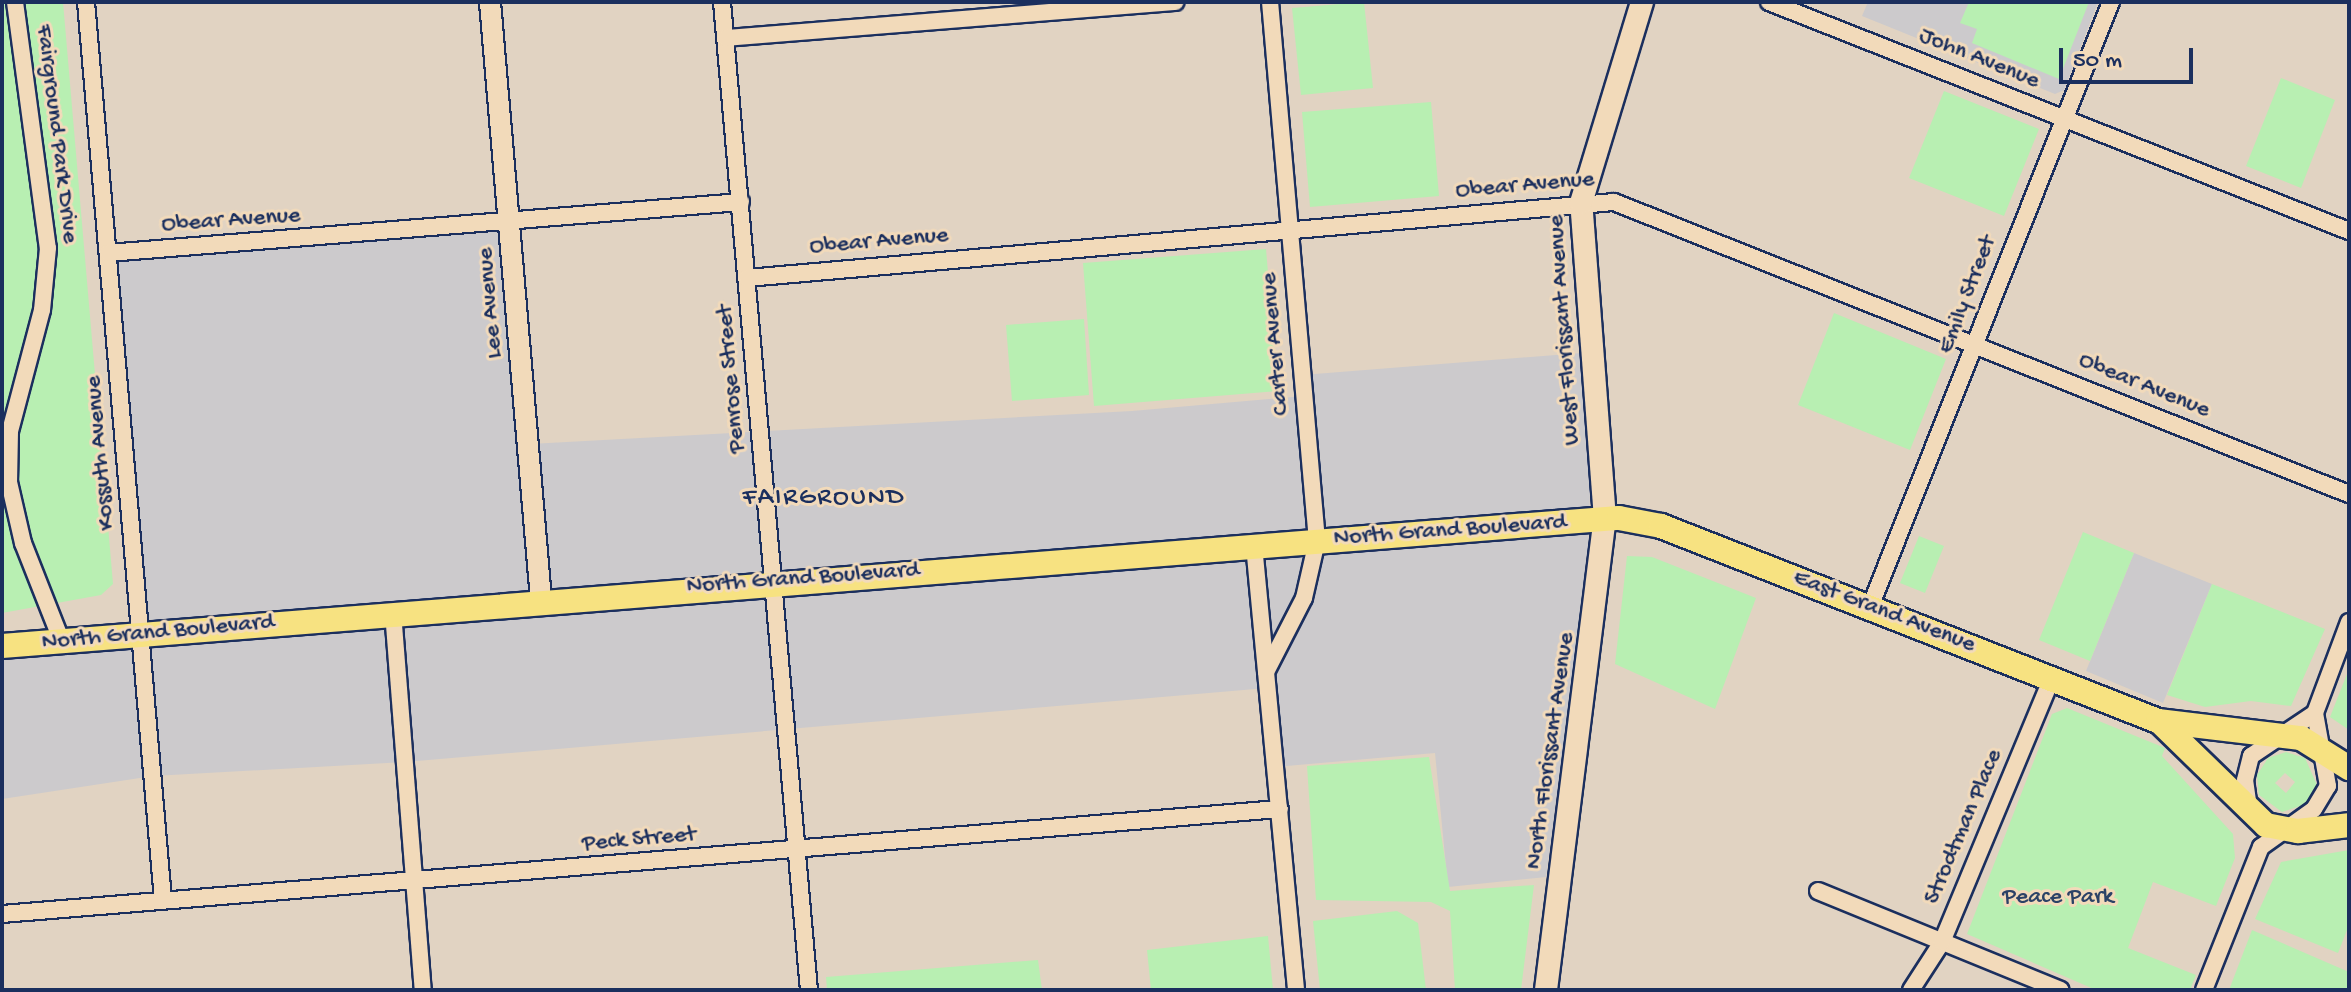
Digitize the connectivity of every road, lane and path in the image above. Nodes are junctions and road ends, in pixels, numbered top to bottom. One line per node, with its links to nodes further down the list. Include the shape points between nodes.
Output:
1 (15, 2): 30 (street, Fairground Park Drive, via 48,248 42,310 10,431 9,482 23,543)
2 (86, 2): 17 (street, Kossuth Avenue)
3 (490, 2): 14 (street, Lee Avenue)
4 (722, 2): 10 (street, Penrose Street)
5 (1176, 2): 10 (street)
6 (1270, 2): 15 (street, Carter Avenue)
7 (1642, 2): 13 (main road, West Florissant Avenue)
8 (1769, 2): 11 (street, John Avenue)
9 (2111, 2): 11 (street, Emily Street)
10 (726, 38): 12 (street, Penrose Street)
11 (2063, 118): 16 (street, John Avenue); 19 (street, Emily Street)
12 (741, 202): 14 (street, Obear Avenue); 18 (street, Penrose Street)
13 (1581, 203): 15 (street, Obear Avenue); 19 (street, Obear Avenue, via 1614,202); 21 (main road, West Florissant Avenue)
14 (511, 223): 17 (street, Obear Avenue); 25 (street, Lee Avenue)
15 (1290, 230): 18 (street, Obear Avenue); 22 (street, Carter Avenue)
16 (2349, 231)
17 (108, 253): 29 (street, Kossuth Avenue)
18 (747, 278): 24 (street, Penrose Street)
19 (1975, 344): 20 (street, Obear Avenue); 26 (street, Emily Street)
20 (2349, 494)
21 (1605, 519): 22 (main road, North Grand Boulevard); 26 (main road, East Grand Avenue, via 1661,526); 53 (main road, North Florissant Avenue)
22 (1317, 541): 23 (main road, North Grand Boulevard); 32 (street, Carter Avenue, via 1308,589)
23 (1254, 545): 24 (main road, North Grand Boulevard); 32 (street)
24 (775, 581): 25 (main road, North Grand Boulevard); 44 (street, Penrose Street)
25 (541, 599): 27 (main road, North Grand Boulevard)
26 (1870, 607): 33 (main road, East Grand Avenue)
27 (393, 612): 29 (main road, North Grand Boulevard); 45 (street)
28 (2349, 622): 34 (street)
29 (141, 634): 30 (main road, North Grand Boulevard); 47 (street, Kossuth Avenue)
30 (62, 642): 31 (main road, North Grand Boulevard)
31 (2, 646)
32 (1266, 672): 39 (street)
33 (2052, 678): 35 (main road, East Grand Avenue); 49 (street, Strodtman Place)
34 (2315, 713): 36 (street); 37 (street)
35 (2158, 721): 36 (main road, East Grand Avenue); 40 (main road, East Grand Avenue, via 2186,741)
36 (2287, 735): 37 (main road, East Grand Avenue); 40 (street, via 2251,756 2245,780)
37 (2322, 747): 38 (main road, East Grand Avenue); 42 (street, via 2329,773 2323,797)
38 (2349, 768)
39 (1280, 809): 44 (street, Peck Street); 52 (street)
40 (2252, 816): 42 (main road, East Grand Avenue); 43 (street)
41 (2349, 825): 42 (main road, East Grand Avenue)
42 (2283, 830): 43 (street)
43 (2261, 847): 56 (street)
44 (798, 850): 45 (street, Peck Street); 51 (street, Penrose Street)
45 (414, 883): 47 (street, Peck Street); 50 (street)
46 (1818, 891): 49 (street)
47 (163, 900): 48 (street, Peck Street)
48 (2, 914)
49 (1942, 942): 54 (street, Strodtman Place); 55 (street)
50 (423, 990)
51 (809, 990)
52 (1296, 990)
53 (1546, 990)
54 (1911, 990)
55 (2061, 990)
56 (2204, 990)

